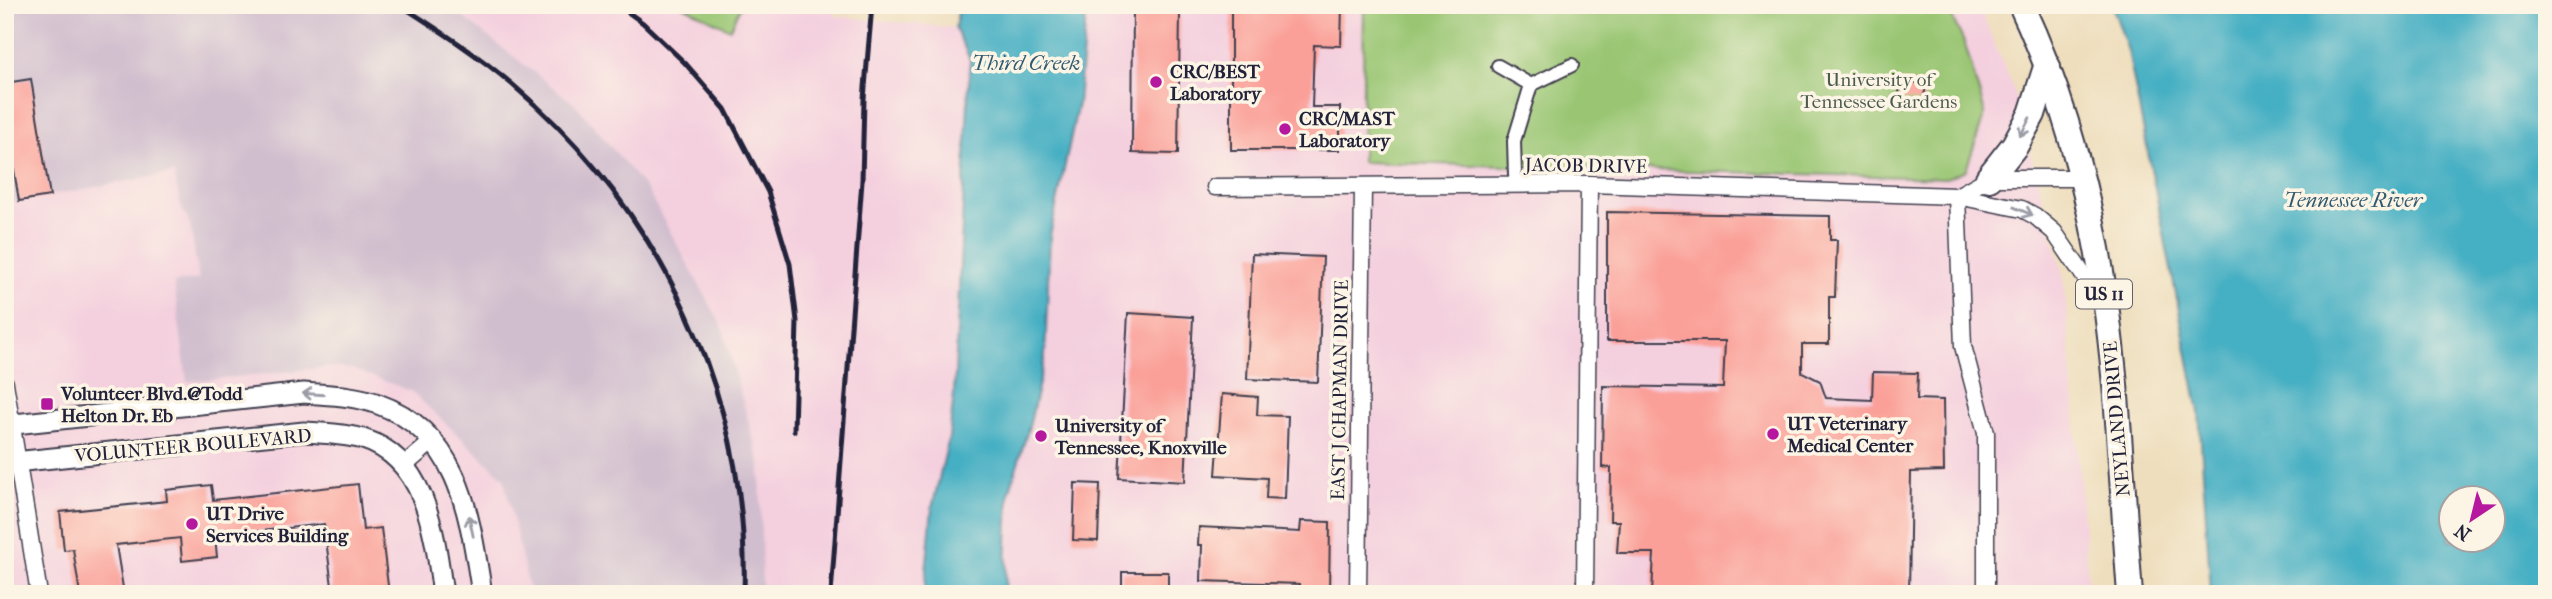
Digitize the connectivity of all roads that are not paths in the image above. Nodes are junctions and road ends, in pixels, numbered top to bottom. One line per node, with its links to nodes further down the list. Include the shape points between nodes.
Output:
1 (2021, 5): 4 (main road, NEYLAND DRIVE / US 11)
2 (1572, 65): 5 (street)
3 (1498, 66): 5 (street)
4 (2047, 67): 7 (highway, one-way to 7, via 2032,114); 8 (main road, NEYLAND DRIVE / US 11)
5 (1531, 85): 6 (street, via 1514,141)
6 (1515, 175)
7 (1989, 178): 8 (street); 12 (street)
8 (2081, 178): 13 (main road, NEYLAND DRIVE / US 11)
9 (1589, 184): 11 (street, JACOB DRIVE); 12 (street, JACOB DRIVE); 23 (street)
10 (1215, 187): 11 (street, JACOB DRIVE)
11 (1363, 187): 22 (street, EAST J CHAPMAN DRIVE)
12 (1957, 196): 13 (street, JACOB DRIVE, one-way to 13, via 2035,216 2054,232); 24 (street, via 1964,346 1986,433)
13 (2106, 309): 25 (main road, NEYLAND DRIVE / US 11)
14 (5, 383): 15 (street)
15 (9, 425): 16 (street, VOLUNTEER BOULEVARD, one-way to 15, via 377,403 304,393); 17 (street)
16 (433, 440): 18 (street); 21 (street, VOLUNTEER BOULEVARD, one-way to 16, via 468,514 451,468)
17 (12, 462): 18 (street, VOLUNTEER BOULEVARD, via 304,432 365,440); 19 (street)
18 (405, 466): 20 (street, VOLUNTEER BOULEVARD, via 433,532)
19 (38, 594)
20 (443, 594)
21 (482, 594)
22 (1358, 594)
23 (1585, 594)
24 (1986, 594)
25 (2130, 594)

